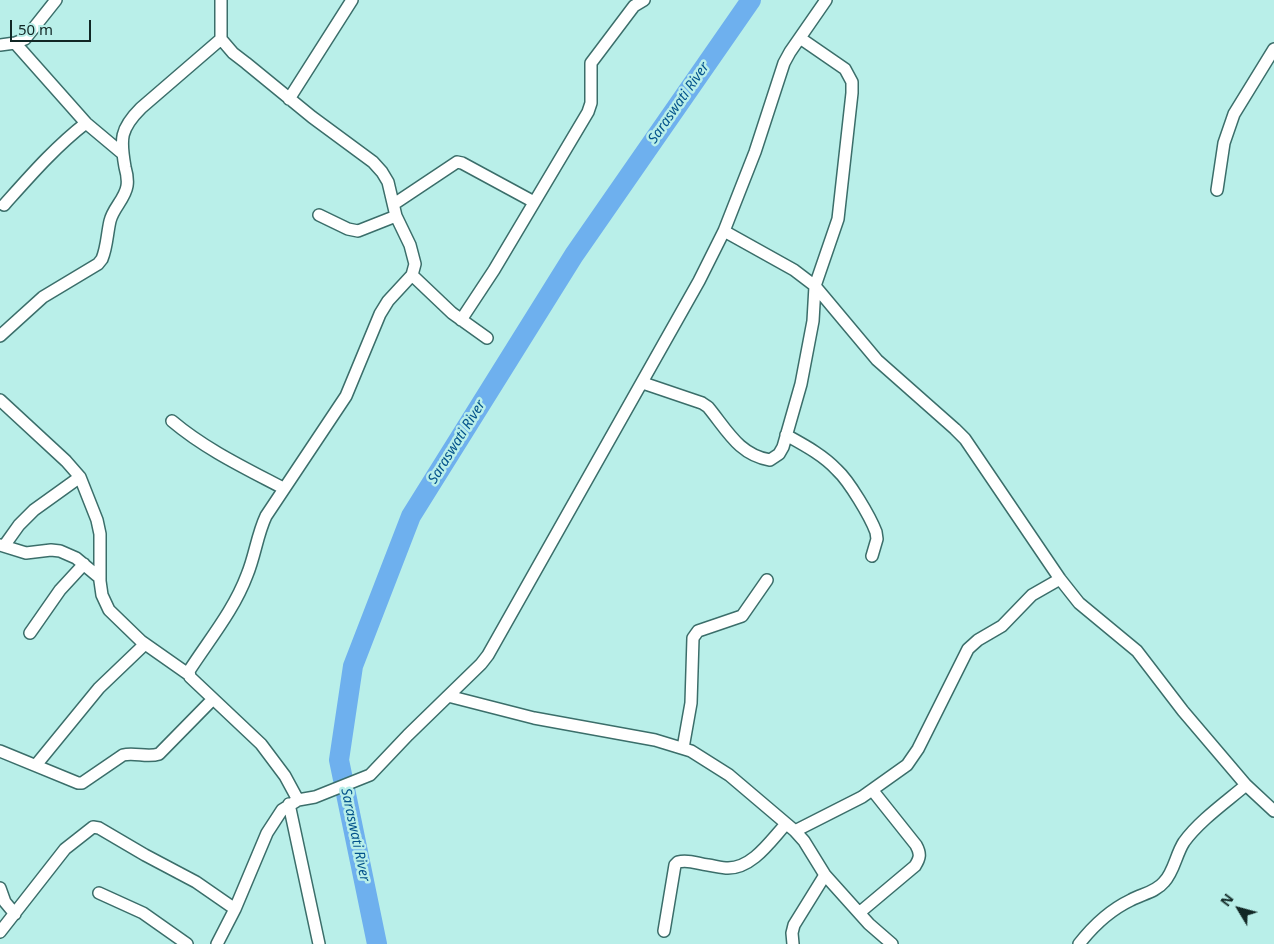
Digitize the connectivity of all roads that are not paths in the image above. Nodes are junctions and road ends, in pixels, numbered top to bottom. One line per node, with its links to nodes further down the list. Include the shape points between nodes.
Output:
1 (56, 0): 8 (street, via 25,39)
2 (221, 0): 7 (street)
3 (352, 0): 11 (street)
4 (644, 0): 15 (street, via 634,6 591,62 590,108)
5 (823, 1): 6 (street)
6 (800, 38): 20 (street, via 784,63 755,152); 22 (street, via 845,69 852,82 838,219)
7 (221, 39): 11 (street); 13 (street, via 131,118 121,140)
8 (15, 43): 9 (street); 12 (street)
9 (0, 46)
10 (1274, 49): 14 (street, via 1234,114 1224,143)
11 (289, 99): 16 (street, via 373,162 388,182)
12 (86, 123): 13 (street); 17 (street, via 52,152)
13 (123, 154): 24 (street, via 127,189 110,220 102,259 43,298)
14 (1217, 190)
15 (534, 202): 16 (street, via 457,162); 23 (street)
16 (394, 204): 19 (street)
17 (4, 205)
18 (319, 215): 19 (street, via 358,231)
19 (396, 216): 21 (street, via 410,245 415,264)
20 (724, 231): 22 (street, via 794,270); 26 (street)
21 (412, 275): 23 (street); 31 (street, via 384,306 346,396)
22 (815, 286): 29 (street, via 813,321 801,384); 36 (street, via 877,360 965,439)
23 (461, 320): 25 (street)
24 (0, 336)
25 (487, 338)
26 (643, 382): 29 (street, via 702,403 741,447 757,458 775,458); 41 (street, via 488,655)
27 (0, 400): 30 (street)
28 (172, 421): 31 (street, via 215,452)
29 (786, 435): 33 (street, via 814,452 845,478 876,532 878,539)
30 (80, 477): 32 (street, via 34,510); 35 (street, via 100,534)
31 (283, 488): 40 (street, via 262,523 248,574 236,599)
32 (2, 546): 34 (street, via 26,553 51,550)
33 (872, 556)
34 (84, 564): 35 (street); 38 (street, via 60,590)
35 (100, 578): 39 (street, via 102,595 109,610)
36 (1060, 579): 46 (street, via 1086,611 1137,651); 47 (street, via 1032,595 1002,626 968,649 914,757)
37 (767, 580): 43 (street, via 742,616 698,631 691,642 691,703)
38 (30, 634)
39 (145, 644): 40 (street); 45 (street, via 99,688)
40 (188, 674): 42 (street)
41 (448, 696): 43 (street, via 534,718 656,740); 48 (street, via 370,775 315,797)
42 (213, 699): 45 (street, via 159,754 123,755 82,783); 48 (street, via 261,744 285,776)
43 (683, 748): 50 (street, via 729,775)
44 (0, 751): 45 (street)
45 (36, 765)
46 (1246, 785): 49 (street); 64 (street, via 1186,839 1166,881 1103,918)
47 (874, 791): 50 (street, via 844,807); 55 (street, via 916,845 920,856 915,866)
48 (293, 802): 54 (street, via 274,819); 61 (street)
49 (1274, 810)
50 (790, 827): 51 (street, via 804,841); 57 (street, via 740,866 728,868 689,860 678,862)
51 (825, 875): 55 (street); 62 (street, via 794,925)
52 (0, 888): 56 (street, via 5,902)
53 (99, 893): 59 (street, via 142,913)
54 (235, 910): 56 (street, via 196,882 99,828 93,828 66,848); 60 (street)
55 (860, 913): 63 (street)
56 (15, 914): 58 (street)
57 (664, 931)
58 (0, 932)
59 (187, 944)
60 (217, 944)
61 (319, 944)
62 (793, 944)
63 (892, 944)
64 (1079, 944)

